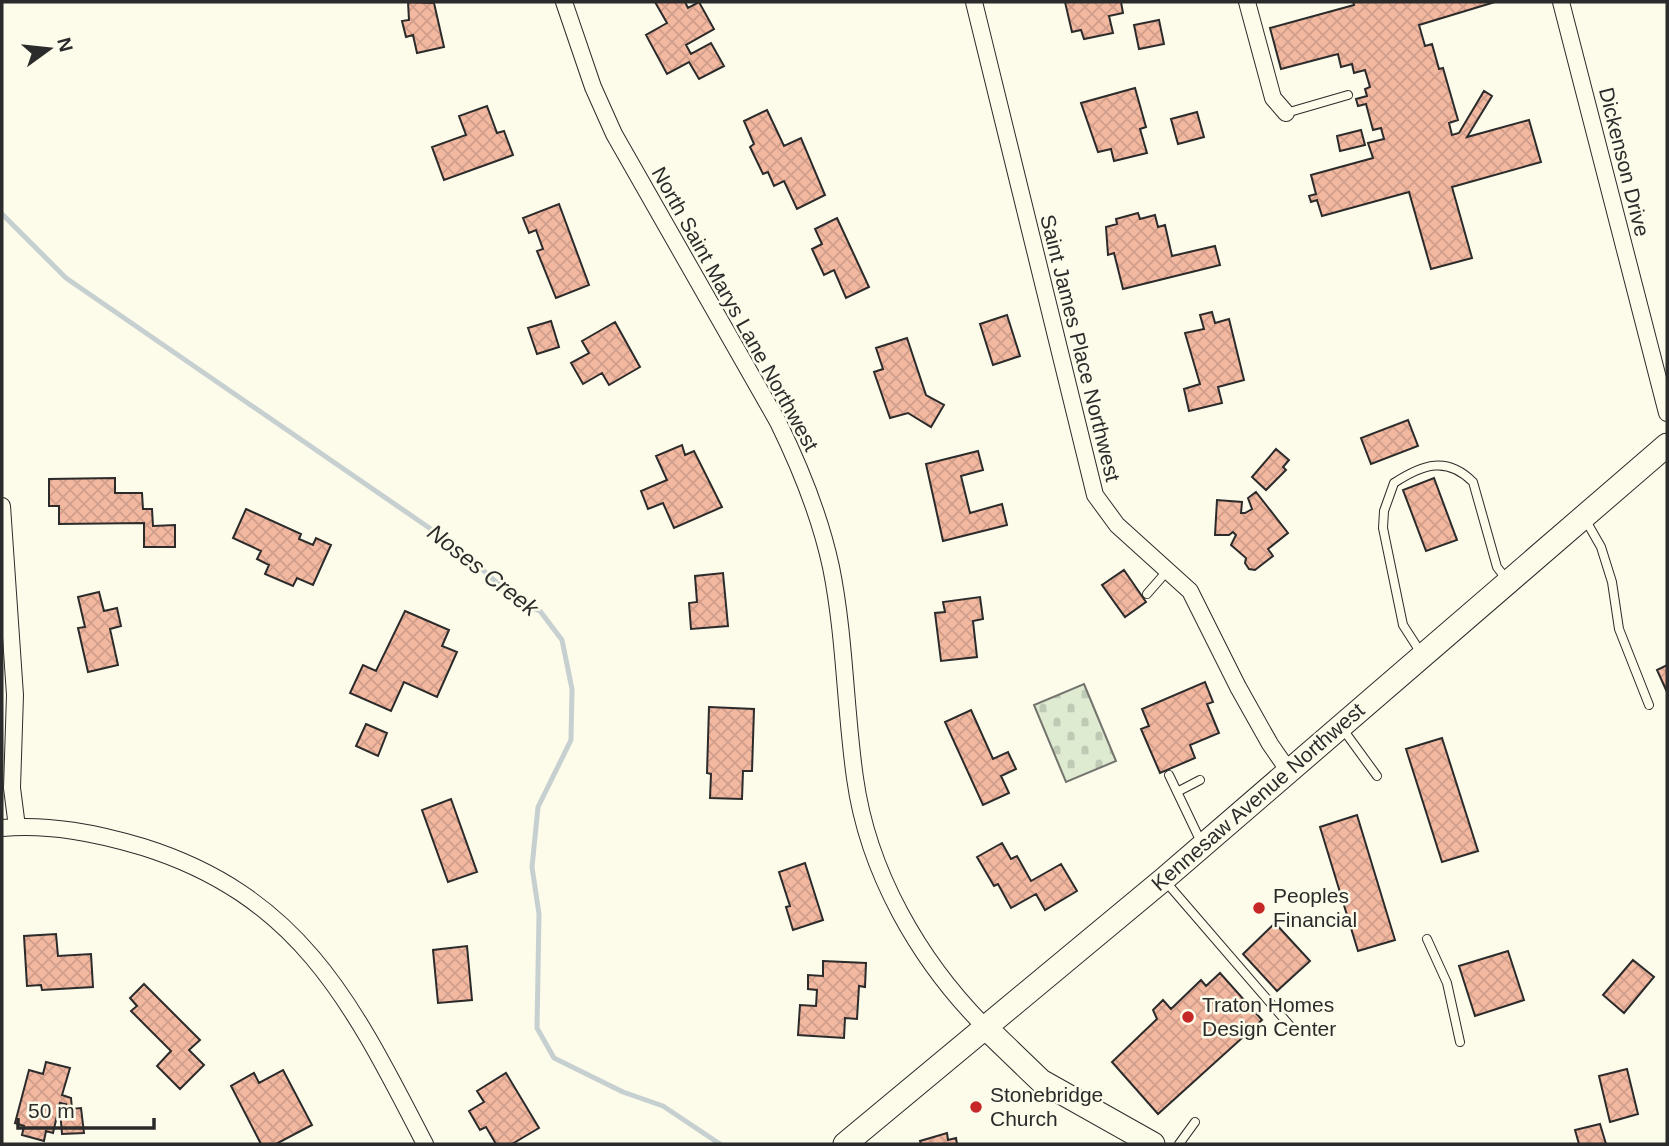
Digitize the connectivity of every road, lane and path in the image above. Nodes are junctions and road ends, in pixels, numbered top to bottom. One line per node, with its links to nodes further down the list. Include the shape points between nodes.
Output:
1 (564, 2): 28 (street, North Saint Marys Lane Northwest, via 614,134 796,460 821,527 832,575 855,780 874,854 911,932)
2 (974, 2): 12 (street, Saint James Place Northwest, via 1090,483 1117,525)
3 (1247, 2): 6 (street, via 1273,97)
4 (1561, 2): 7 (street, Dickenson Drive)
5 (1348, 95): 6 (lane)
6 (1286, 113)
7 (1667, 413)
8 (1667, 445): 10 (street, Kennesaw Avenue Northwest)
9 (2, 506): 11 (street)
10 (1583, 517): 13 (street, Kennesaw Avenue Northwest); 16 (lane, via 1601,547 1619,629)
11 (4, 550): 23 (street, via 15,695)
12 (1168, 570): 14 (lane); 18 (street, Saint James Place Northwest, via 1199,605 1238,687)
13 (1508, 582): 15 (street, Kennesaw Avenue Northwest); 15 (lane, via 1497,567 1472,482 1464,473 1446,464 1420,469 1394,483 1384,511 1385,545 1403,625)
14 (1147, 594)
15 (1422, 656): 17 (street, Kennesaw Avenue Northwest)
16 (1649, 705)
17 (1340, 726): 18 (street, Kennesaw Avenue Northwest); 20 (lane)
18 (1288, 770): 24 (street, Kennesaw Avenue Northwest)
19 (1169, 775): 22 (lane)
20 (1377, 776)
21 (1200, 780): 22 (lane)
22 (1177, 792): 24 (lane)
23 (10, 828): 31 (street, via 91,833 161,853 227,883 256,903 323,967 351,1006)
24 (1203, 845): 25 (street, Kennesaw Avenue Northwest)
25 (1164, 879): 27 (lane); 28 (street, Kennesaw Avenue Northwest)
26 (1427, 939): 29 (lane, via 1447,983)
27 (1291, 1027)
28 (986, 1028): 32 (street, Kennesaw Avenue Northwest); 33 (street, via 1041,1081)
29 (1460, 1042)
30 (1195, 1122): 34 (lane)
31 (425, 1144)
32 (845, 1144)
33 (1153, 1144)
34 (1179, 1144)

